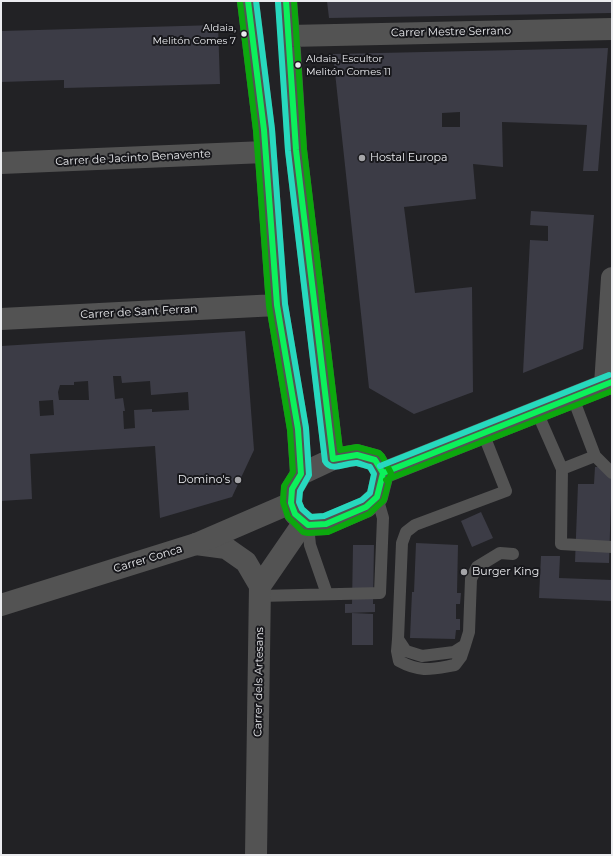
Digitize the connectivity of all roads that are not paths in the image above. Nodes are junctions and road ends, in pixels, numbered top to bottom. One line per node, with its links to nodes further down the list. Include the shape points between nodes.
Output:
1 (248, 1): 5 (street)
2 (286, 1): 4 (street)
3 (612, 29): 4 (street, Carrer Mestre Serrano)
4 (289, 36): 15 (street, via 296,150)
5 (266, 152): 6 (street, Carrer de Jacinto Benavente); 8 (street)
6 (1, 163)
7 (612, 278): 10 (street)
8 (277, 305): 9 (street, Carrer de Sant Ferran); 19 (street, via 298,429)
9 (1, 319)
10 (608, 384): 11 (street)
11 (573, 398): 12 (street); 14 (lane)
12 (537, 412): 13 (street); 16 (lane)
13 (483, 433): 17 (street); 25 (lane, via 506,491 414,525 406,532 402,543 398,639 406,651 422,656 454,652 465,645 470,632 471,580 477,567 500,553)
14 (595, 456): 16 (lane); 18 (lane)
15 (333, 459): 17 (street, via 357,455 375,460); 19 (street)
16 (562, 469): 24 (lane, via 561,544)
17 (383, 473): 20 (street)
18 (612, 473)
19 (301, 474): 21 (street, via 292,489)
20 (377, 497): 22 (street, via 366,507 326,524); 27 (lane, via 382,518 380,593)
21 (291, 503): 22 (street, via 295,514); 23 (street, Carrer Conca)
22 (306, 524): 26 (street); 27 (lane, via 310,545)
23 (196, 544): 26 (street, via 226,548 246,562); 28 (street, Carrer Conca)
24 (612, 547)
25 (513, 554)
26 (260, 591): 27 (lane); 29 (street, Carrer dels Artesans)
27 (327, 594)
28 (1, 605)
29 (256, 855)

